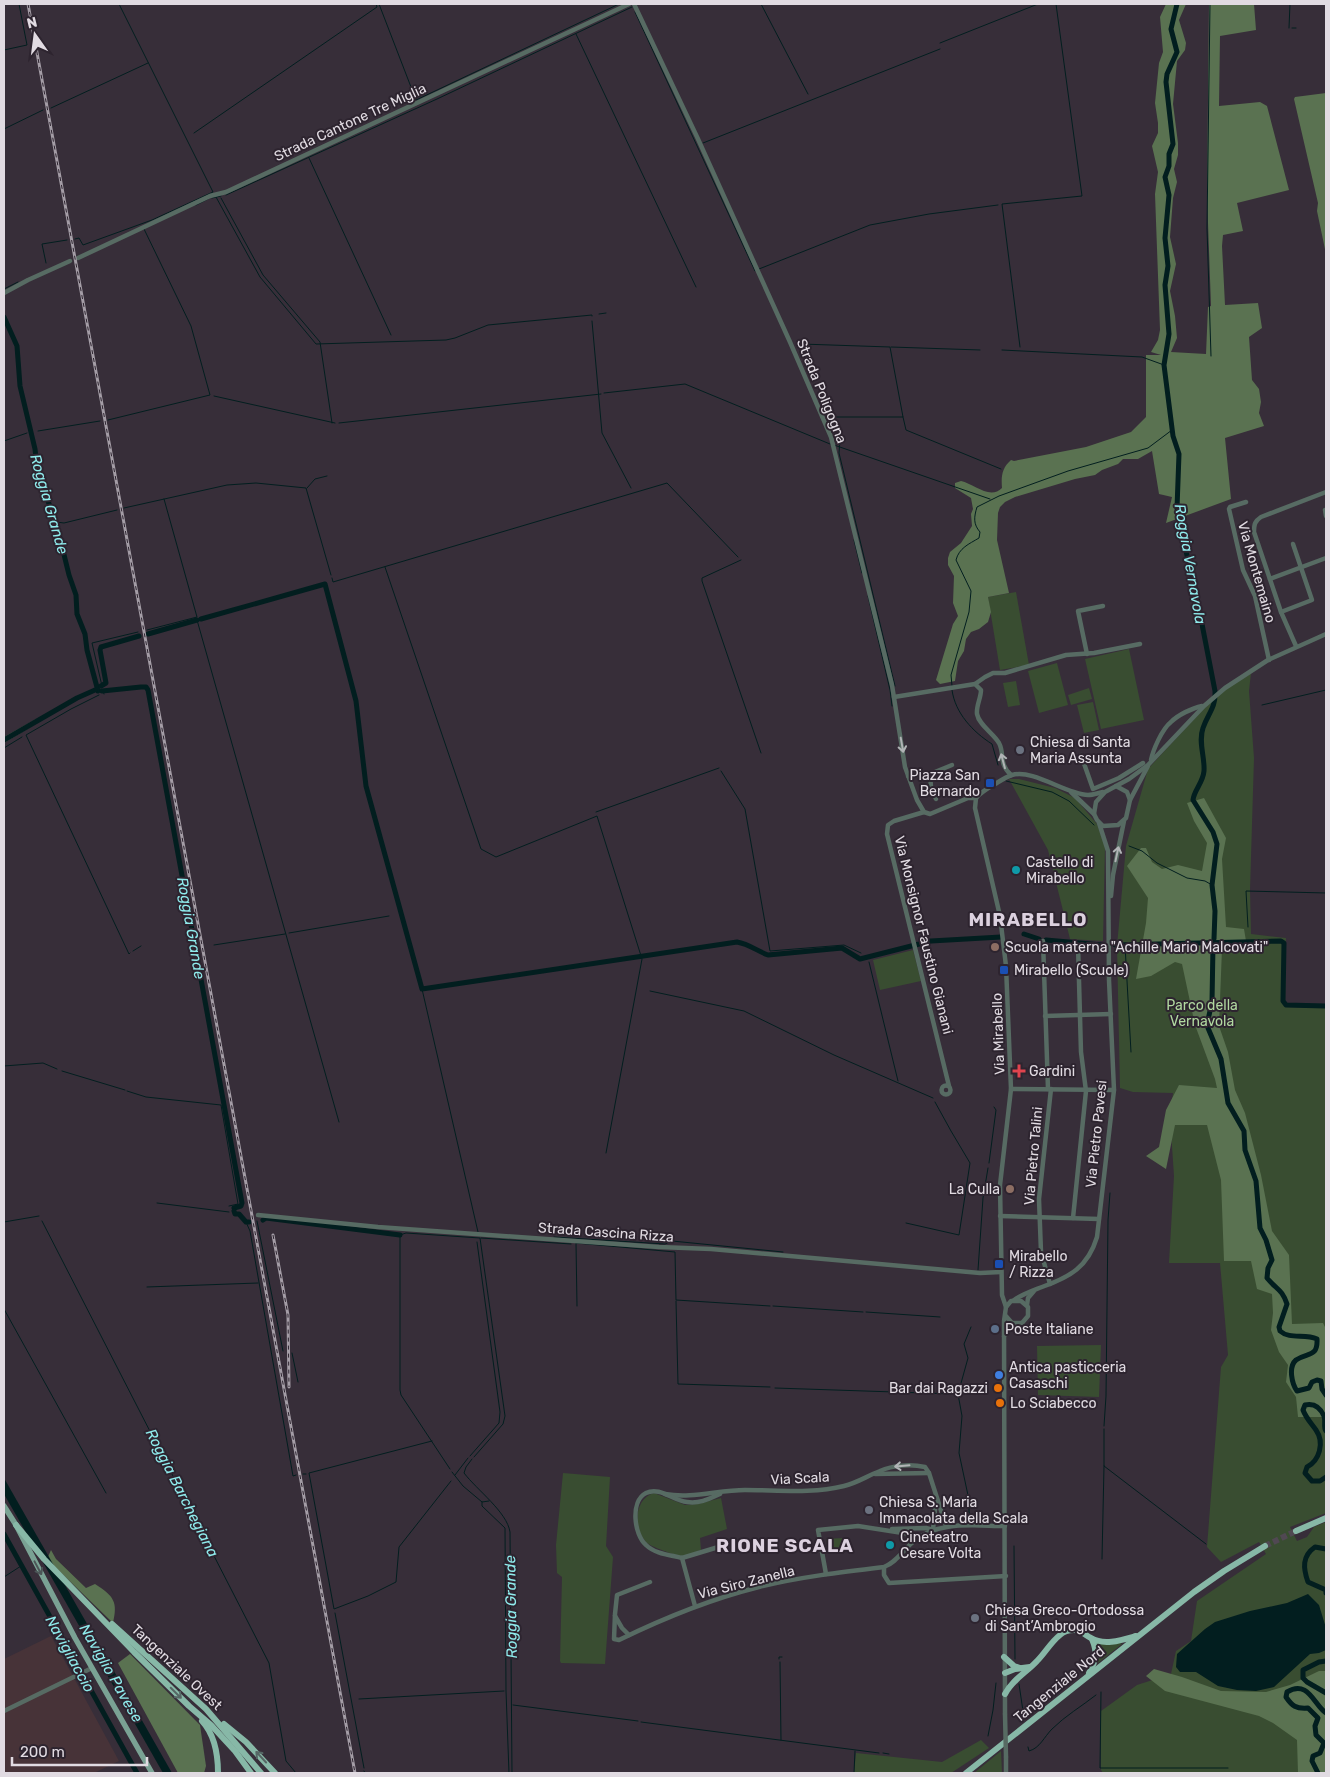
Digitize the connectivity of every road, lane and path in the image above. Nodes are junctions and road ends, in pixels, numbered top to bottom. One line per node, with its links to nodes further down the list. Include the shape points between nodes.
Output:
1 (630, 4): 3 (street, Strada Cantone Tre Miglia)
2 (634, 4): 22 (street, Strada Poligogna, via 831,437)
3 (78, 258)
4 (70, 261): 5 (street)
5 (4, 293)
6 (1326, 492): 11 (street, via 1255,522 1254,532)
7 (1246, 502): 18 (street, Via Montemaino, via 1229,509 1242,570 1256,596)
8 (1293, 544): 10 (street)
9 (1326, 558): 10 (street)
10 (1301, 567): 11 (street); 13 (street, via 1312,600)
11 (1270, 579): 13 (street)
12 (1103, 606): 17 (street, via 1078,611)
13 (1280, 612): 16 (street)
14 (1326, 634): 16 (street)
15 (1140, 644): 17 (street)
16 (1296, 646): 18 (street)
17 (1087, 654): 19 (street, via 1066,655)
18 (1269, 660): 23 (street)
19 (985, 677): 20 (street); 21 (street)
20 (975, 684): 21 (street); 22 (street)
21 (982, 690): 28 (street, one-way to 21, via 1001,759 1000,744 977,714)
22 (894, 697): 29 (street, Strada Poligogna, one-way to 29)
23 (1204, 706): 25 (street); 25 (street, via 1170,722)
24 (1082, 755): 30 (street, via 1093,789)
25 (1147, 764): 30 (street); 31 (street); 37 (street)
26 (952, 765): 27 (street)
27 (930, 774): 29 (street); 36 (street)
28 (1011, 775): 33 (street, via 1048,781); 35 (street)
29 (908, 776): 38 (street, Strada Poligogna)
30 (1107, 784): 32 (street)
31 (1116, 786): 32 (street); 37 (street, via 1127,792)
32 (1110, 789): 34 (street)
33 (1070, 791): 34 (street, via 1088,795); 39 (street)
34 (1104, 792): 39 (street, via 1096,802)
35 (976, 798): 38 (street, via 968,798 930,814); 49 (street, Via Mirabello, via 975,808 1004,940)
36 (936, 799)
37 (1130, 800): 40 (street)
38 (924, 812): 48 (street, Via Monsignor Faustino Gianani, via 894,820 888,825 887,834)
39 (1094, 814): 41 (street)
40 (1124, 821): 41 (street, via 1113,827); 42 (street, Via Pietro Pavesi, one-way to 40, via 1113,875)
41 (1099, 823): 42 (street, Via Pietro Pavesi, via 1108,852)
42 (1109, 920): 45 (street, Via Pietro Pavesi)
43 (1043, 941): 47 (street, Via Pietro Talini)
44 (1078, 945): 46 (street)
45 (1111, 1014): 46 (street); 52 (street, Via Pietro Pavesi)
46 (1081, 1015): 47 (street); 51 (street)
47 (1045, 1016): 50 (street, Via Pietro Talini)
48 (950, 1086)
49 (1011, 1089): 50 (street); 54 (street, Via Mirabello, via 1000,1185)
50 (1050, 1089): 51 (street); 55 (street, Via Pietro Talini)
51 (1086, 1090): 52 (street); 56 (street)
52 (1114, 1090): 57 (street, Via Pietro Pavesi)
53 (259, 1215): 58 (street, Strada Cascina Rizza, via 378,1227 719,1250 980,1273)
54 (1000, 1216): 55 (street); 58 (street, Via Mirabello)
55 (1039, 1217): 56 (street); 60 (street, Via Pietro Talini, via 1041,1252)
56 (1073, 1218): 57 (street)
57 (1099, 1219): 60 (street, Via Pietro Pavesi, via 1092,1253 1079,1269)
58 (1001, 1272): 59 (street, Via Mirabello)
59 (1002, 1284): 62 (street, Via Mirabello, via 1005,1294); 64 (street, Via Mirabello)
60 (1050, 1284): 61 (street, Via Pietro Pavesi)
61 (1038, 1289): 62 (street, Via Pietro Pavesi); 63 (street, via 1030,1295)
62 (1013, 1301): 63 (street, via 1021,1300); 64 (street)
63 (1027, 1305): 66 (street, via 1027,1319)
64 (1006, 1307): 65 (street)
65 (1005, 1315): 66 (street); 67 (street)
66 (1014, 1324): 67 (street)
67 (1004, 1338): 75 (street)
68 (873, 1474): 69 (street, Via Scala); 69 (street, Via Scala, one-way to 68, via 925,1467 909,1466); 82 (street, Via Scala, via 843,1486 796,1492 745,1490 679,1496 661,1491 646,1493 640,1498 635,1520 639,1537 646,1546 660,1553)
69 (929, 1474): 70 (street)
70 (936, 1495): 74 (street); 77 (street)
71 (4, 1506): 73 (main road)
72 (1326, 1518): 78 (highway)
73 (16, 1525): 87 (highway, Tangenziale Ovest); 94 (main road, one-way to 94)
74 (946, 1526): 75 (street); 77 (street)
75 (1005, 1526): 85 (street)
76 (881, 1529): 77 (street); 79 (street); 84 (street, via 858,1526 818,1530)
77 (933, 1530): 79 (street)
78 (1296, 1531)
79 (922, 1536): 83 (street, via 892,1564)
80 (725, 1545): 82 (street)
81 (1265, 1546): 91 (highway, Tangenziale Nord, via 1224,1570)
82 (682, 1558): 88 (street)
83 (884, 1567): 84 (street, Via Siro Zanella); 85 (street, via 889,1583)
84 (826, 1574): 88 (street, Via Siro Zanella, via 759,1587)
85 (1006, 1576): 93 (street)
86 (650, 1582): 89 (street, via 617,1595)
87 (70, 1586): 99 (highway, Tangenziale Ovest, one-way to 99); 100 (highway, Tangenziale Ovest)
88 (695, 1606): 90 (street, Via Siro Zanella)
89 (614, 1614): 90 (street); 90 (street, via 614,1639)
90 (629, 1635)
91 (1139, 1635): 92 (highway, via 1119,1641); 97 (highway, Tangenziale Nord)
92 (1092, 1639): 95 (highway, via 1074,1630 1064,1632); 97 (highway, via 1096,1662)
93 (1004, 1657): 95 (highway); 96 (street)
94 (90, 1669): 101 (street); 102 (main road)
95 (1021, 1672): 96 (highway, via 1014,1669); 98 (highway)
96 (1005, 1673): 98 (street)
97 (1086, 1678): 107 (highway, Tangenziale Nord)
98 (1005, 1694): 108 (street, bridge)
99 (190, 1706): 103 (highway, via 208,1726); 104 (highway, Tangenziale Ovest, via 212,1724)
100 (206, 1709): 105 (highway, Tangenziale Ovest); 106 (highway, one-way to 100, via 246,1742)
101 (4, 1711)
102 (152, 1773)
103 (218, 1773)
104 (251, 1773)
105 (260, 1773)
106 (275, 1773)
107 (966, 1773)
108 (1006, 1773)

